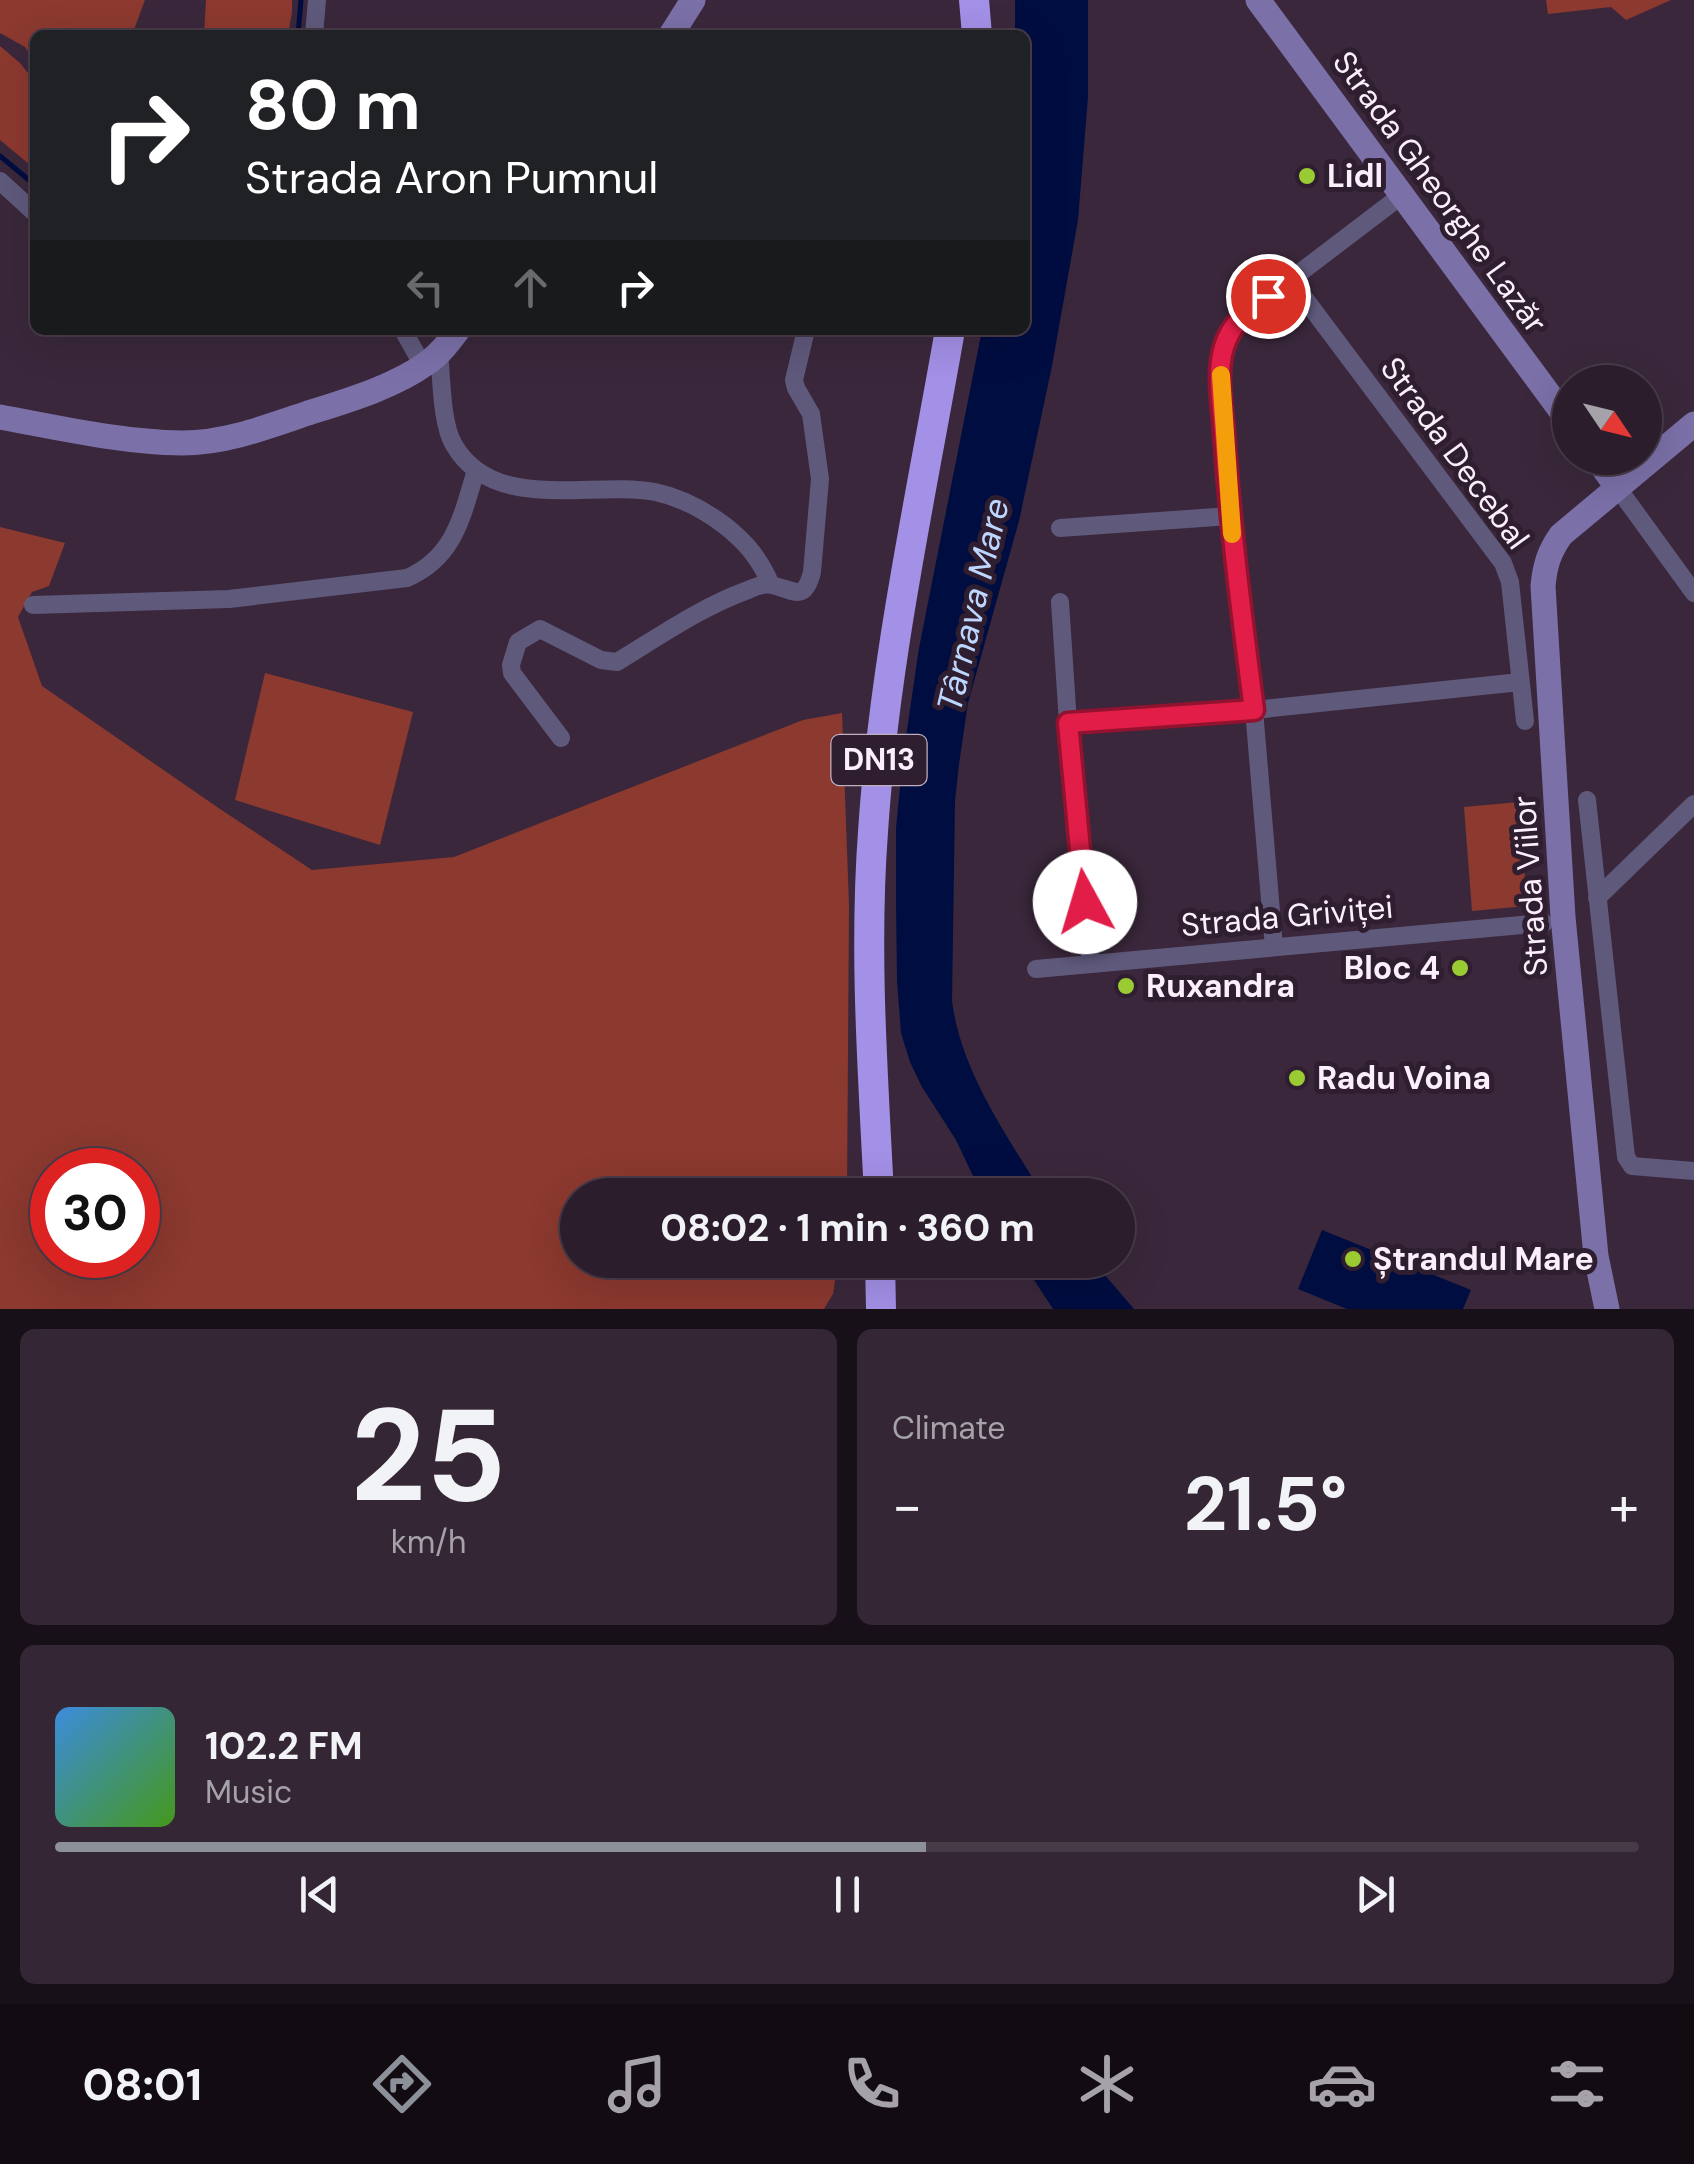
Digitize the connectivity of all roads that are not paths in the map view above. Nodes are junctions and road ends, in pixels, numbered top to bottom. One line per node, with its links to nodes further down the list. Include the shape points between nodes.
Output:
1 (317, 0): 5 (street)
2 (693, 0): 6 (street)
3 (974, 0): 7 (highway)
4 (1258, 0): 9 (street, Strada Gheorghe Lazăr)
5 (314, 30)
6 (674, 30)
7 (977, 30)
8 (0, 181): 10 (street)
9 (1402, 195): 11 (street); 17 (street, Strada Gheorghe Lazăr)
10 (30, 208)
11 (1290, 279): 23 (street, via 1238,320 1225,343 1221,383); 29 (street, Strada Decebal, via 1503,563)
12 (408, 335): 16 (street)
13 (454, 335): 16 (street)
14 (805, 335): 25 (street, via 794,380 811,414 820,479 812,572 801,591)
15 (949, 335): 42 (highway, DN13, via 887,690 872,835)
16 (431, 360): 18 (street, via 338,404 212,441 132,440); 20 (street, via 450,435)
17 (1552, 398)
18 (0, 417)
19 (1694, 424): 22 (street, Strada Viilor)
20 (476, 470): 25 (street, via 522,488 670,496 700,508 744,540); 28 (street, via 452,539 432,564 407,578 229,599)
21 (1609, 475): 22 (street)
22 (1618, 487): 26 (street); 45 (street, Strada Viilor, via 1561,535 1545,564 1543,586 1563,917 1596,1256)
23 (1230, 516): 24 (street); 30 (street)
24 (1060, 528)
25 (771, 585): 33 (street, via 717,601 618,662 540,629 518,642 512,672)
26 (1694, 593)
27 (1060, 602): 32 (street)
28 (33, 606)
29 (1520, 682): 30 (street); 31 (street, Strada Decebal)
30 (1254, 710): 32 (street); 38 (street)
31 (1524, 720)
32 (1068, 723): 39 (street)
33 (561, 738)
34 (1587, 800): 36 (street)
35 (1694, 804): 36 (street)
36 (1597, 898): 41 (street, via 1626,1158 1632,1166)
37 (1544, 923): 38 (street, Strada Griviței)
38 (1274, 948): 39 (street, Strada Griviței)
39 (1091, 964): 40 (street, Strada Griviței)
40 (1036, 969)
41 (1694, 1171)
42 (877, 1178)
43 (880, 1278): 44 (highway)
44 (881, 1309)
45 (1607, 1309)

